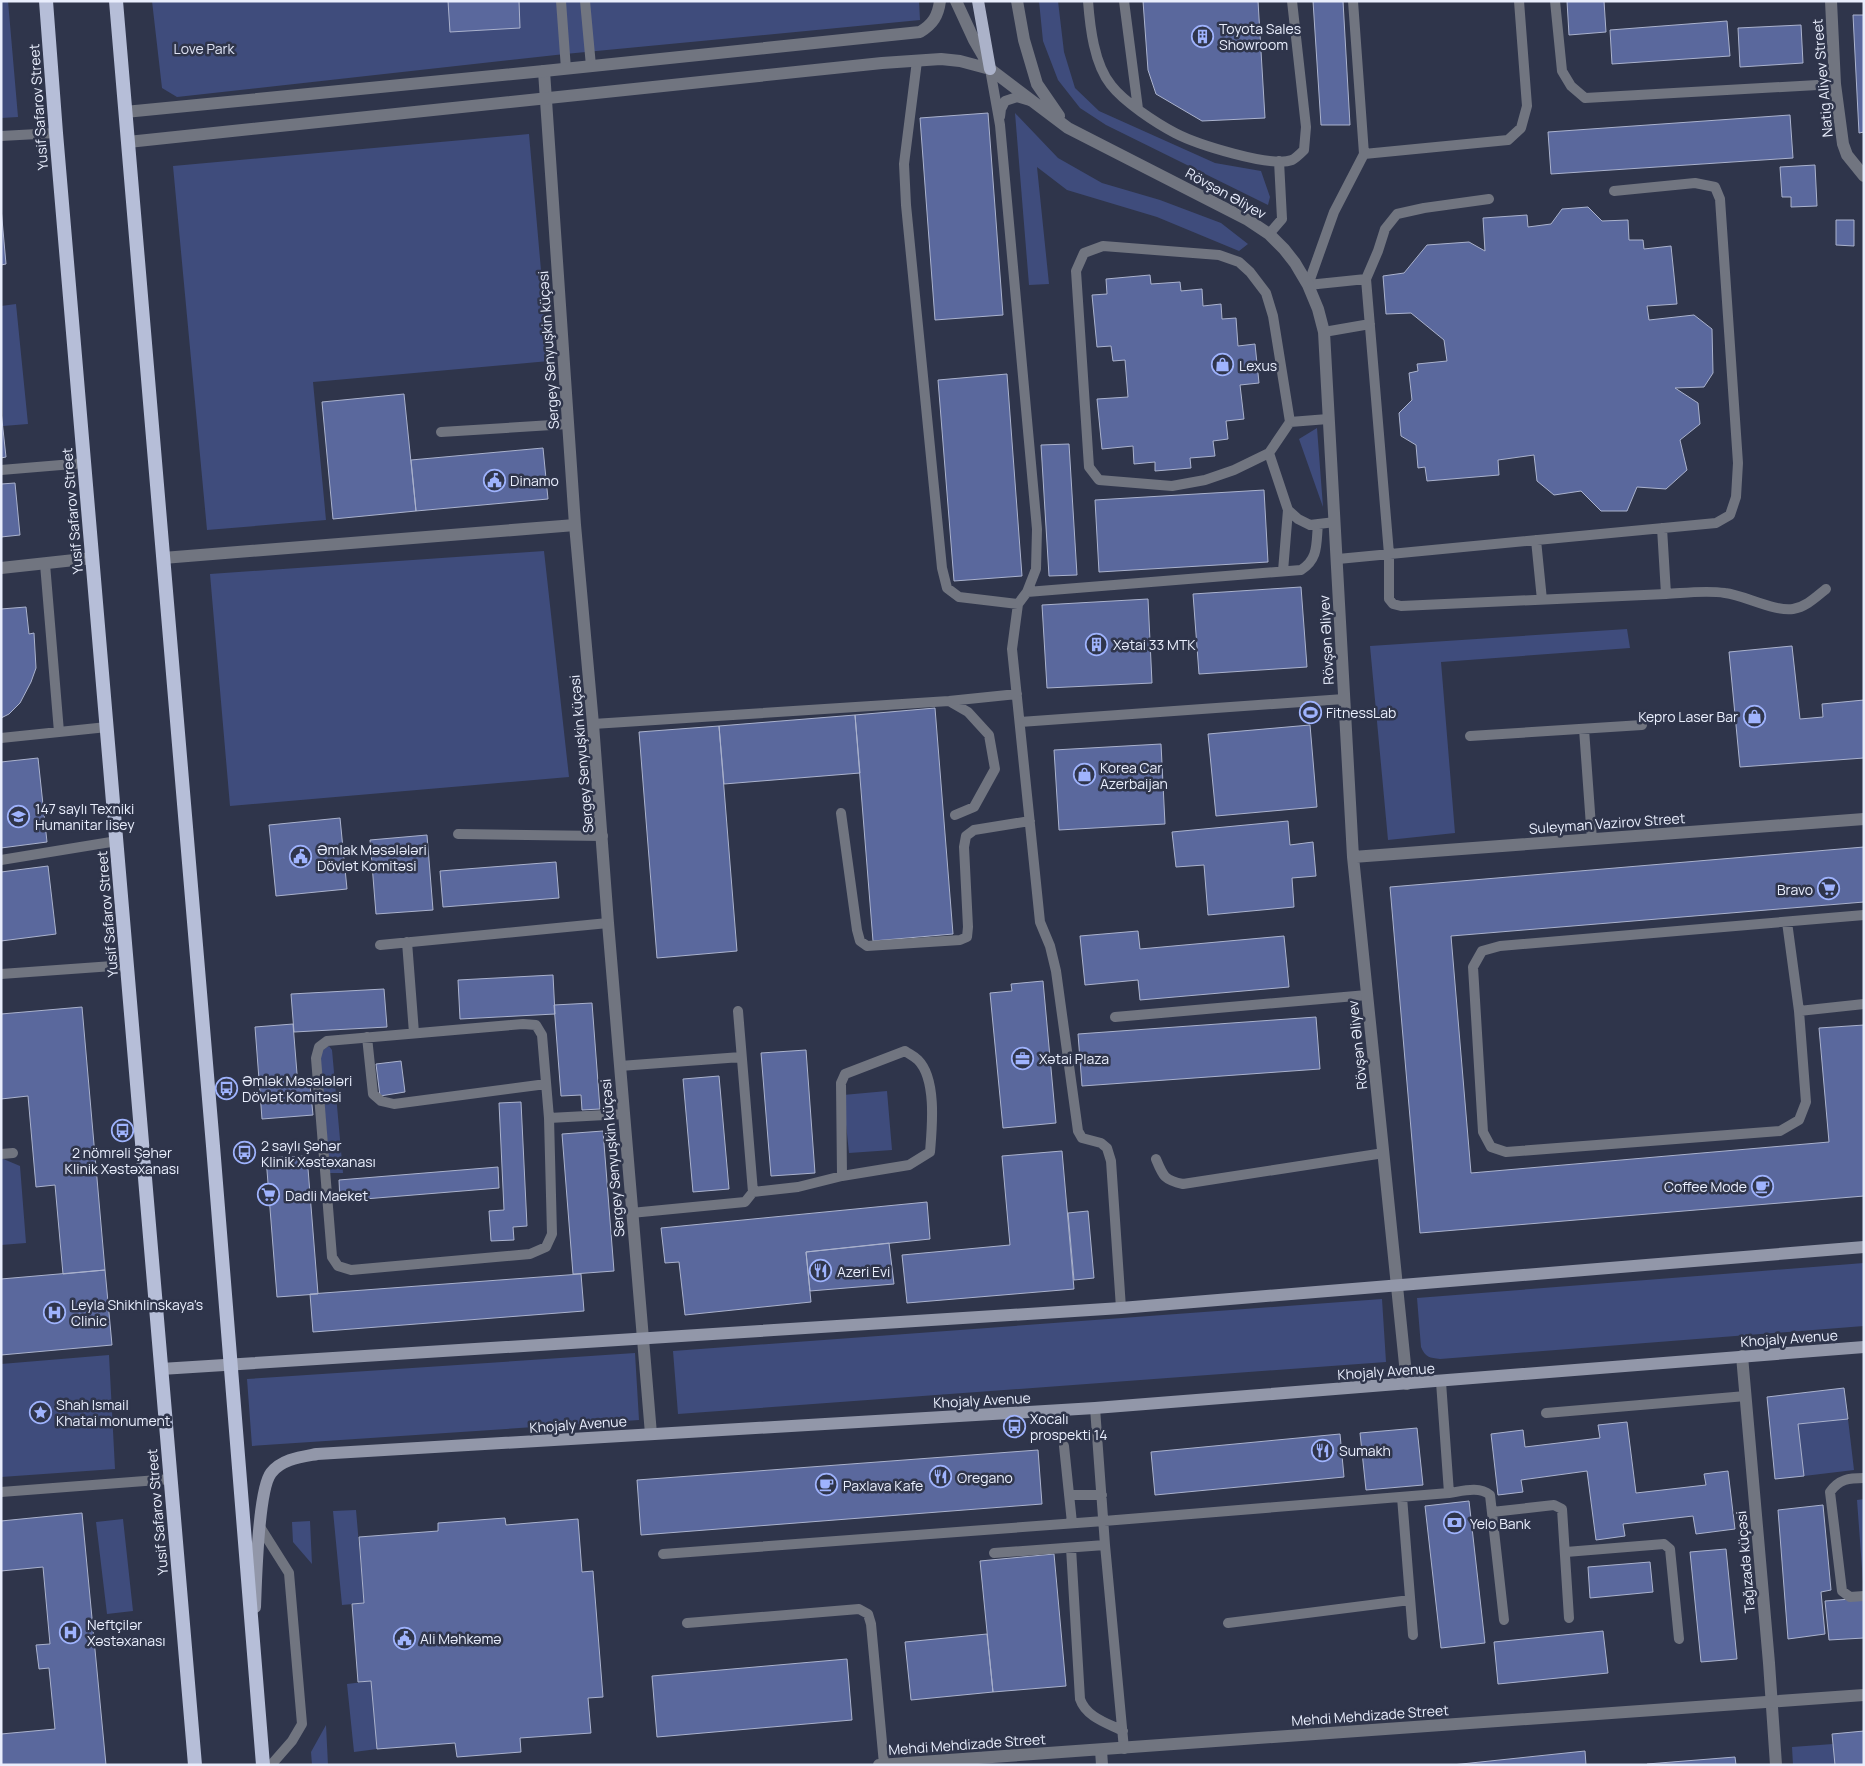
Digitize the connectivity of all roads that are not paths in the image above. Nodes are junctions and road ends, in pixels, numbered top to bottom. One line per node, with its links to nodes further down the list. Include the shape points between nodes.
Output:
1 (46, 1): 28 (highway, Yusif Safarov Street)
2 (116, 1): 25 (highway)
3 (561, 1): 18 (lane)
4 (585, 1): 17 (lane)
5 (940, 1): 17 (street, via 938,13 930,26 920,32)
6 (956, 1): 19 (street)
7 (978, 1): 19 (main road)
8 (1017, 1): 27 (street, via 1036,84)
9 (1088, 1): 24 (lane, via 1097,56 1111,84)
10 (1124, 1): 24 (lane)
11 (1292, 1): 32 (lane, via 1306,128 1304,150 1293,160)
12 (1353, 1): 31 (lane)
13 (1519, 1): 31 (lane, via 1527,106 1521,128 1508,140)
14 (1555, 1): 21 (lane, via 1562,71 1571,86 1585,98)
15 (1831, 1): 21 (street, Natig Aliyev Street)
16 (917, 61): 19 (street, via 960,61); 22 (street); 65 (lane, via 904,164 906,205 942,568 947,588 959,597)
17 (591, 66): 18 (street)
18 (566, 69): 20 (street)
19 (990, 69): 23 (street, Rövşən Əliyev); 26 (lane)
20 (544, 71): 22 (street, Sergey Senyuşkin küçəsi); 25 (street)
21 (1835, 84): 33 (street, Natig Aliyev Street, via 1843,144 1847,156)
22 (546, 99): 30 (street); 43 (street, Sergey Senyuşkin küçəsi)
23 (1035, 104): 26 (lane, via 1017,97 1005,101); 27 (street, Rövşən Əliyev)
24 (1138, 109): 32 (lane, via 1176,133 1246,158)
25 (125, 112): 30 (highway)
26 (1000, 125): 62 (lane, via 1037,529 1036,569)
27 (1068, 128): 36 (street, Rövşən Əliyev, via 1218,203)
28 (56, 133): 29 (lane); 46 (highway, Yusif Safarov Street)
29 (1, 136)
30 (128, 142): 56 (highway)
31 (1364, 154): 38 (lane, via 1334,212)
32 (1279, 162): 36 (lane, via 1282,219)
33 (1864, 176)
34 (1614, 191): 52 (lane, via 1695,183 1715,187 1720,199 1738,463 1736,497 1730,514 1716,523)
35 (1489, 199): 37 (lane, via 1397,214 1385,229)
36 (1269, 234): 38 (street, Rövşən Əliyev, via 1284,249)
37 (1366, 279): 38 (lane); 39 (lane)
38 (1308, 285): 40 (street, Rövşən Əliyev)
39 (1370, 324): 40 (lane); 54 (lane)
40 (1324, 332): 41 (street, Rövşən Əliyev)
41 (1328, 419): 42 (lane); 49 (street, Rövşən Əliyev)
42 (1290, 422): 45 (lane); 45 (lane, via 1274,316 1266,293 1238,262 1218,255 1103,246 1084,253 1076,271 1089,467 1099,480 1172,486 1212,478)
43 (568, 424): 44 (lane); 51 (street, Sergey Senyuşkin küçəsi)
44 (441, 432)
45 (1269, 453): 48 (lane)
46 (85, 463): 47 (lane); 55 (highway, Yusif Safarov Street)
47 (1, 470)
48 (1288, 510): 50 (lane, via 1310,525); 60 (lane)
49 (1335, 522): 50 (lane); 57 (street, Rövşən Əliyev)
50 (1318, 524): 60 (lane, via 1315,557 1310,565 1302,570)
51 (575, 525): 56 (street); 70 (street, Sergey Senyuşkin küçəsi)
52 (1662, 528): 53 (lane); 63 (lane)
53 (1536, 540): 54 (lane); 64 (lane)
54 (1389, 554): 57 (lane); 64 (lane, via 1389,599 1393,604)
55 (93, 558): 58 (street); 72 (highway, Yusif Safarov Street)
56 (163, 558): 119 (highway)
57 (1338, 559): 67 (street, Rövşən Əliyev)
58 (44, 564): 59 (street); 74 (lane)
59 (1, 568)
60 (1283, 571): 62 (lane)
61 (1826, 589): 63 (lane, via 1810,603 1792,609 1725,593)
62 (1027, 592): 65 (lane)
63 (1666, 594): 64 (lane)
64 (1542, 600)
65 (1018, 604): 66 (lane, via 1012,649)
66 (1017, 694): 68 (lane); 69 (lane)
67 (1344, 699): 69 (lane); 85 (street, Rövşən Əliyev)
68 (950, 701): 70 (lane); 78 (lane, via 968,712 989,735 995,769 974,807)
69 (1020, 722): 80 (lane)
70 (594, 724): 82 (street, Sergey Senyuşkin küçəsi)
71 (1642, 725): 73 (lane)
72 (107, 727): 74 (lane); 84 (highway, Yusif Safarov Street)
73 (1584, 729): 75 (lane); 83 (lane)
74 (60, 732): 76 (lane)
75 (1470, 736)
76 (1, 738)
77 (841, 813): 80 (lane, via 857,930 860,941 867,946 967,937 966,836 974,830)
78 (955, 815)
79 (1864, 819): 83 (street, Suleyman Vazirov Street)
80 (1030, 821): 115 (lane, via 1040,922 1056,971 1078,1131 1082,1138 1107,1148 1112,1161)
81 (458, 834): 82 (lane)
82 (603, 836): 88 (street, Sergey Senyuşkin küçəsi)
83 (1592, 840): 85 (street, Suleyman Vazirov Street)
84 (117, 841): 86 (lane); 92 (highway, Yusif Safarov Street)
85 (1353, 857): 94 (street, Rövşən Əliyev)
86 (1, 860)
87 (1864, 915): 89 (lane)
88 (608, 922): 90 (lane); 102 (street, Sergey Senyuşkin küçəsi)
89 (1787, 922): 97 (lane); 97 (lane, via 1500,946 1482,951 1473,967 1483,1132 1490,1147 1506,1152 1780,1130 1799,1120 1806,1102)
90 (408, 942): 91 (lane); 99 (lane)
91 (380, 945)
92 (127, 965): 93 (lane); 120 (highway, Yusif Safarov Street)
93 (1, 974)
94 (1367, 995): 98 (lane); 107 (street, Rövşən Əliyev)
95 (1864, 1004): 97 (lane)
96 (738, 1011): 101 (lane)
97 (1799, 1011)
98 (1115, 1017)
99 (414, 1034): 100 (lane); 103 (lane, via 523,1024 536,1026 542,1035)
100 (367, 1037): 103 (lane, via 373,1094 381,1101 394,1104); 105 (lane, via 327,1041 319,1047 316,1058 332,1257 338,1266 351,1270 530,1254 546,1247 552,1234)
101 (741, 1057): 102 (lane); 111 (lane)
102 (620, 1066): 104 (street, Sergey Senyuşkin küçəsi)
103 (546, 1084): 105 (lane)
104 (624, 1114): 105 (lane); 112 (street, Sergey Senyuşkin küçəsi)
105 (549, 1118)
106 (13, 1153): 108 (lane)
107 (1384, 1153): 109 (lane, via 1183,1184 1170,1182 1163,1175); 114 (street, Rövşən Əliyev)
108 (1, 1154)
109 (1156, 1158)
110 (842, 1176): 110 (lane, via 909,1165 930,1152 934,1110 928,1078 919,1060 904,1051 857,1068 846,1074 841,1083); 111 (lane, via 798,1187)
111 (753, 1192): 112 (lane, via 745,1202)
112 (631, 1213): 116 (street, Sergey Senyuşkin küçəsi)
113 (1864, 1247): 114 (main road)
114 (1398, 1286): 115 (main road); 122 (street, Rövşən Əliyev)
115 (1121, 1308): 116 (main road)
116 (642, 1338): 119 (main road); 126 (street, Sergey Senyuşkin küçəsi)
117 (1864, 1347): 118 (main road, Khojaly Avenue)
118 (1742, 1356): 121 (main road, Khojaly Avenue); 123 (street, Tağızadə küçəsi)
119 (231, 1364): 120 (main road); 151 (highway)
120 (161, 1369): 129 (highway, Yusif Safarov Street)
121 (1441, 1382): 122 (main road, Khojaly Avenue); 131 (lane)
122 (1407, 1384): 124 (main road, Khojaly Avenue)
123 (1746, 1396): 125 (lane); 154 (street, Tağızadə küçəsi)
124 (1095, 1408): 126 (main road, Khojaly Avenue); 133 (lane)
125 (1546, 1413)
126 (651, 1434): 138 (main road, Khojaly Avenue, via 301,1457 278,1466 270,1475)
127 (1064, 1446): 132 (lane)
128 (1864, 1478): 144 (lane, via 1847,1478 1835,1484 1830,1492 1842,1591 1850,1597)
129 (171, 1479): 130 (lane); 159 (highway, Yusif Safarov Street)
130 (1, 1492)
131 (1449, 1493): 134 (lane); 135 (lane, via 1485,1491 1490,1495)
132 (1069, 1495): 133 (lane); 137 (lane)
133 (1102, 1495): 136 (lane)
134 (1402, 1497): 136 (lane); 145 (lane)
135 (1492, 1512): 141 (lane, via 1554,1505 1562,1510); 147 (lane)
136 (1104, 1521): 137 (lane); 139 (lane)
137 (1072, 1523): 142 (lane)
138 (260, 1527): 151 (main road, Khojaly Avenue); 161 (lane, via 289,1573 302,1724)
139 (1105, 1545): 140 (lane); 155 (lane)
140 (1071, 1548): 143 (lane); 155 (lane, via 1080,1699 1088,1713)
141 (1566, 1552): 146 (lane); 152 (lane, via 1664,1544 1670,1549)
142 (663, 1554)
143 (994, 1554)
144 (1864, 1596)
145 (1410, 1600): 149 (lane); 150 (lane)
146 (1569, 1618)
147 (1504, 1620)
148 (687, 1623): 158 (lane, via 859,1609 868,1614)
149 (1228, 1623)
150 (1414, 1635)
151 (253, 1637): 160 (highway)
152 (1679, 1639)
153 (1864, 1695): 154 (street, Mehdi Mehdizade Street)
154 (1771, 1702): 156 (street, Mehdi Mehdizade Street); 164 (street, Tağızadə küçəsi)
155 (1123, 1731): 156 (lane)
156 (1124, 1749): 157 (street, Mehdi Mehdizade Street)
157 (1101, 1750): 158 (street, Mehdi Mehdizade Street); 163 (street)
158 (884, 1764): 162 (street, Mehdi Mehdizade Street)
159 (195, 1765)
160 (263, 1765)
161 (271, 1765)
162 (879, 1765)
163 (1102, 1765)
164 (1776, 1765)

